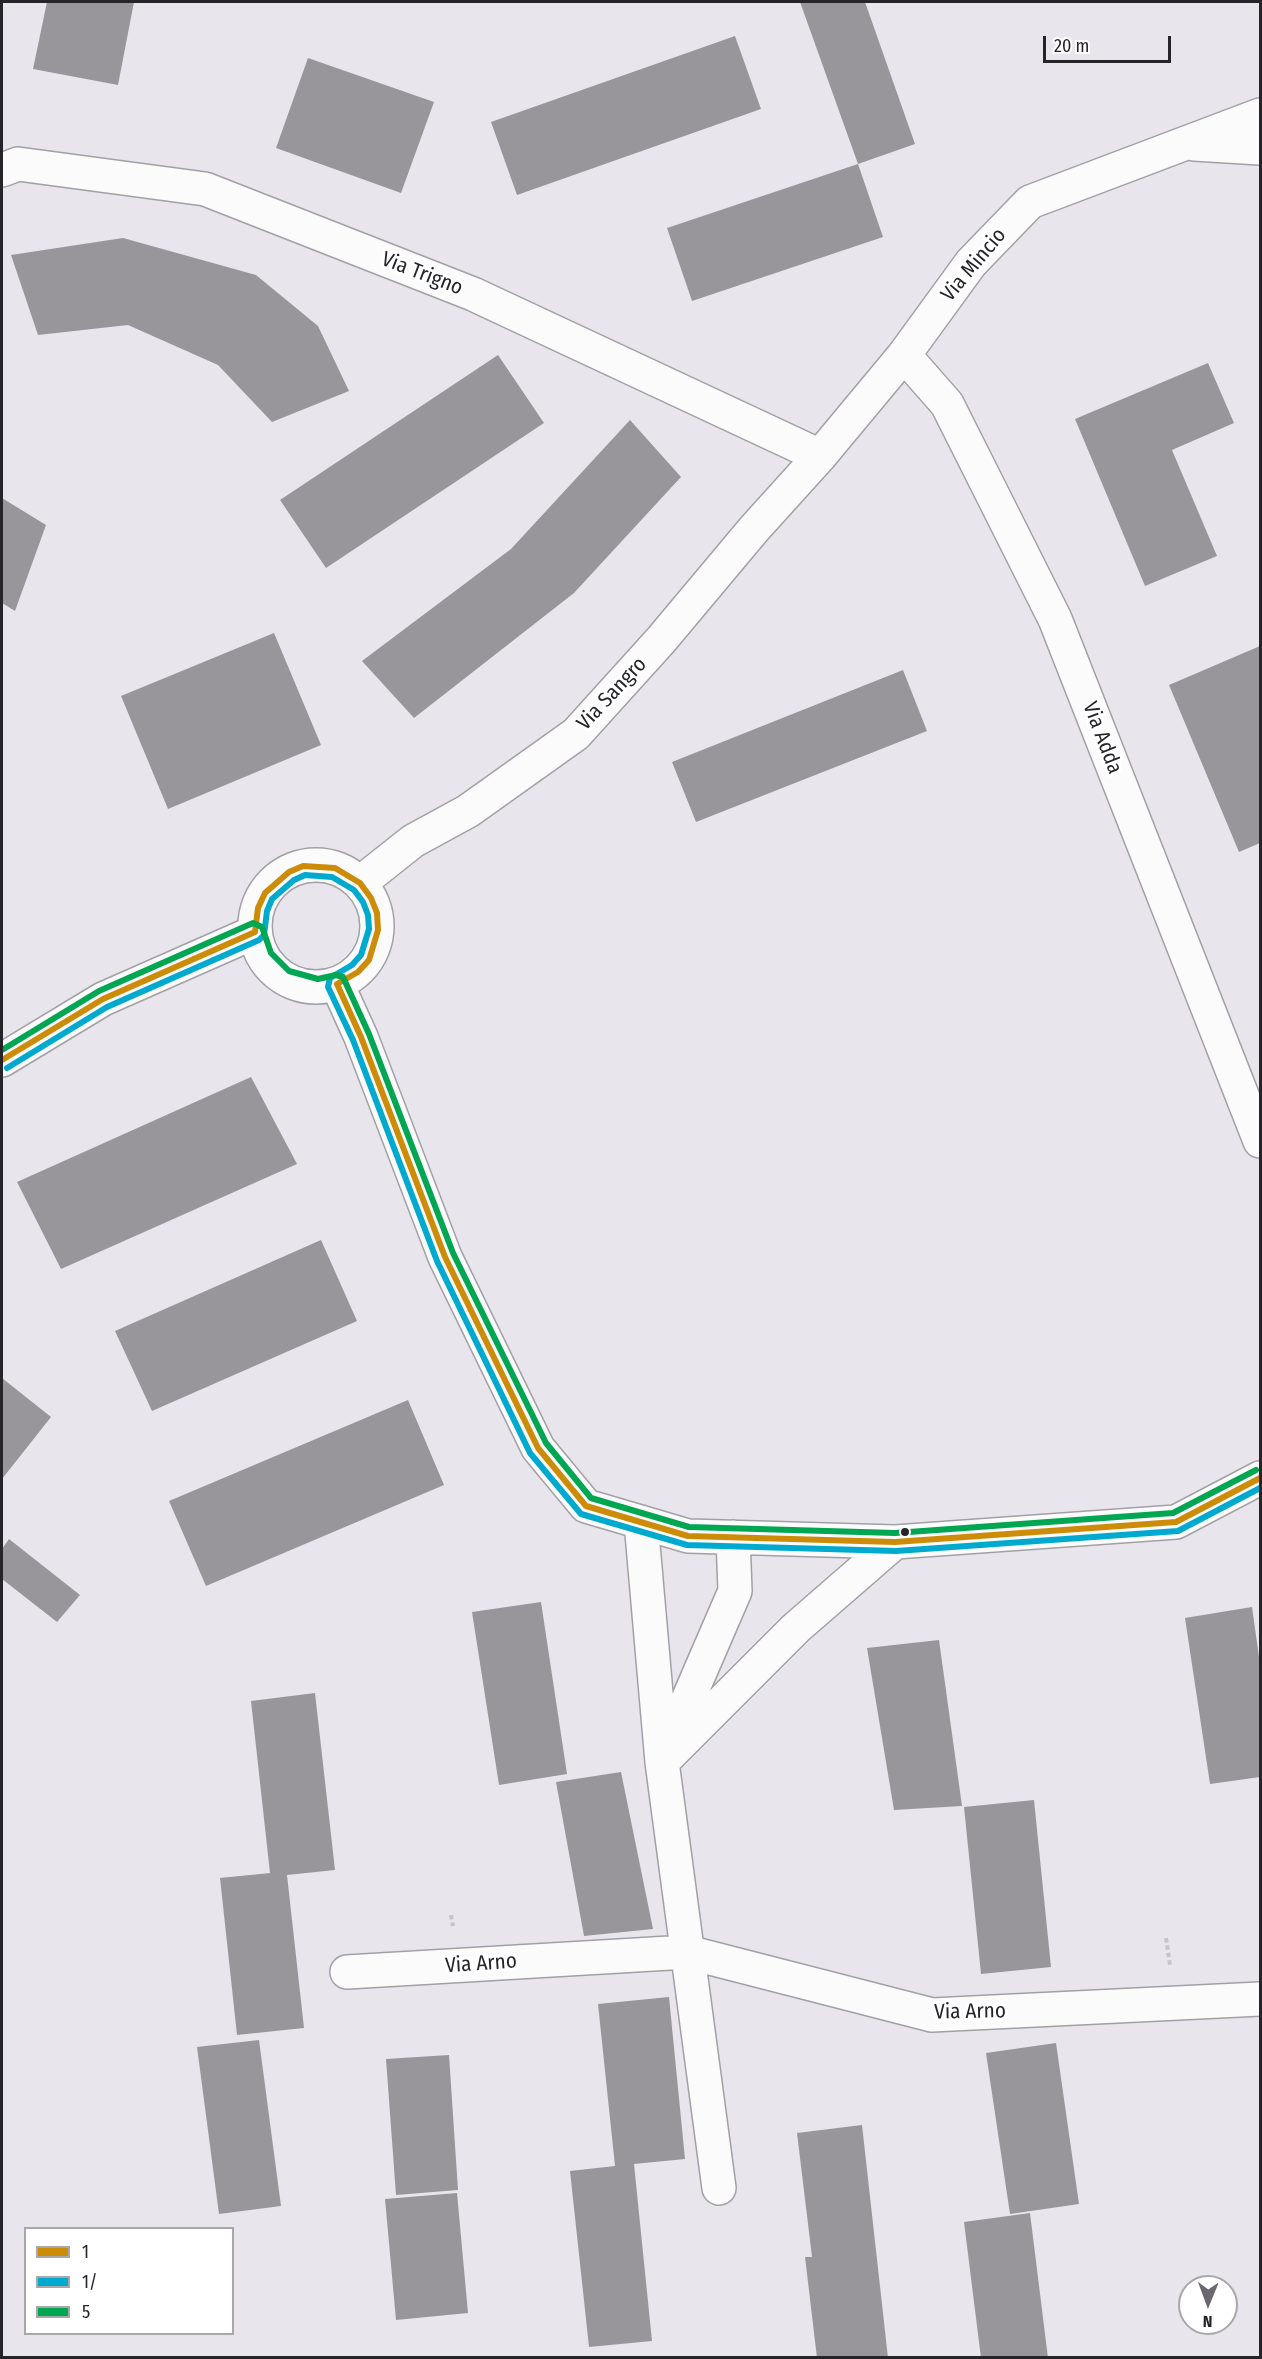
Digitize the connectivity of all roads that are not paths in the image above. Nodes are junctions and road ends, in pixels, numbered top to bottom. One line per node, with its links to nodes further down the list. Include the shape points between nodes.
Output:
1 (1260, 115): 2 (street, Via Mincio)
2 (1180, 144): 3 (street, Via Mincio); 5 (street, Via Mincio, via 1029,202 971,263)
3 (1260, 148)
4 (2, 170): 6 (street, Via Trigno, via 18,164 205,189 473,294)
5 (904, 355): 6 (street, Via Mincio); 11 (street, Via Adda, via 947,404 1055,619)
6 (820, 456): 7 (street, Via Sangro, via 576,734 468,811 413,841)
7 (360, 883): 8 (street, via 349,874 320,865 289,872 265,893 258,908); 9 (street, via 377,913 375,945 358,972)
8 (255, 932): 9 (street, via 264,958 284,979 318,988); 10 (street, via 103,999)
9 (337, 984): 13 (street, via 445,1257 538,1449 586,1506)
10 (2, 1060)
11 (1260, 1142)
12 (1260, 1478): 15 (street, via 1176,1522)
13 (641, 1522): 14 (street, via 688,1536); 16 (street)
14 (733, 1537): 15 (street); 16 (street, via 735,1591)
15 (895, 1542): 16 (street, via 796,1628)
16 (662, 1762): 17 (street)
17 (687, 1953): 18 (street, Via Arno); 19 (street, Via Arno, via 932,2015); 20 (street)
18 (347, 1972)
19 (1260, 1999)
20 (719, 2188)

